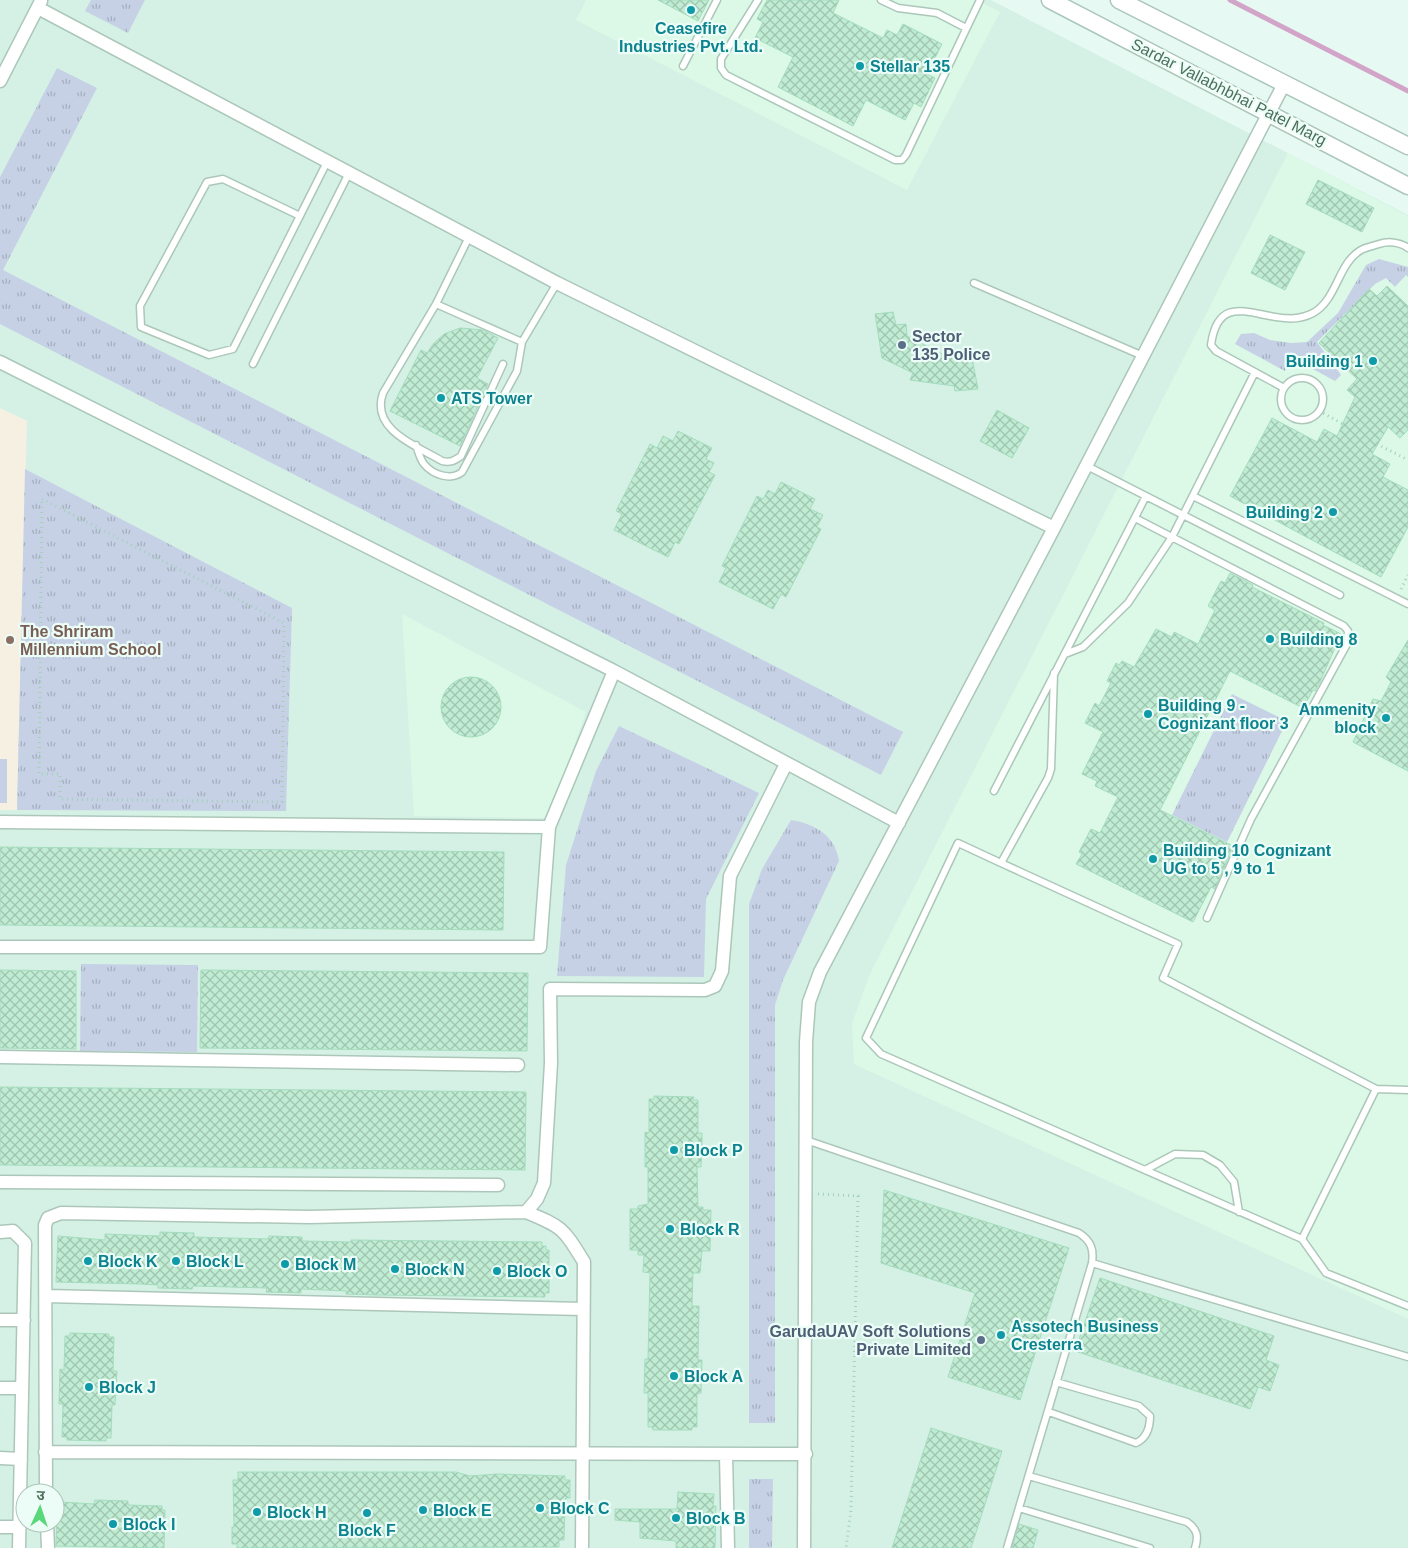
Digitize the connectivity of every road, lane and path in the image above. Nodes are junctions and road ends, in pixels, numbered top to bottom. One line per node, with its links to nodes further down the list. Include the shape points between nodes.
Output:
1 (717, 0): 9 (lane)
2 (758, 0): 8 (lane, via 721,59 721,68 726,75 895,160 902,160 906,155)
3 (881, 0): 8 (lane, via 898,8 937,13)
4 (980, 0): 8 (lane)
5 (1050, 0): 12 (street, Sardar Vallabhbhai Patel Marg)
6 (1119, 0): 11 (street, Sardar Vallabhbhai Patel Marg)
7 (40, 4): 10 (street); 14 (street)
8 (966, 28)
9 (683, 66)
10 (0, 82)
11 (1284, 84): 12 (street); 13 (street, Sardar Vallabhbhai Patel Marg)
12 (1269, 112): 16 (street, Sardar Vallabhbhai Patel Marg); 24 (street)
13 (1408, 146)
14 (327, 162): 15 (street); 17 (lane)
15 (349, 173): 18 (street); 26 (lane)
16 (1408, 186)
17 (300, 216): 17 (lane, via 233,349 209,355 141,327 140,306 207,182 223,179)
18 (469, 237): 20 (street); 22 (lane)
19 (1408, 248): 28 (lane, via 1396,242 1383,242 1361,250 1353,257 1320,309 1300,318 1282,320 1239,310 1222,317 1211,345)
20 (557, 283): 23 (lane); 40 (street)
21 (974, 283): 24 (lane)
22 (436, 304): 23 (lane); 33 (lane, via 380,402 380,413 396,436)
23 (522, 342): 33 (lane, via 518,371 462,472 456,477 446,478 424,464)
24 (1143, 356): 35 (street)
25 (0, 362): 46 (street)
26 (253, 364)
27 (503, 364): 33 (lane, via 460,456 449,462)
28 (1255, 372): 29 (lane); 37 (lane)
29 (1284, 388): 30 (lane, via 1282,404 1292,417 1308,419); 30 (lane, via 1296,379 1312,380 1322,393)
30 (1319, 411): 31 (path)
31 (1343, 424)
32 (1377, 444): 34 (path)
33 (416, 445)
34 (1408, 460)
35 (1087, 466): 36 (lane); 40 (street)
36 (1146, 496): 38 (lane); 39 (lane)
37 (1193, 496): 38 (lane); 43 (lane)
38 (1183, 515): 41 (lane); 42 (lane)
39 (1135, 518): 41 (lane); 45 (lane)
40 (1054, 528): 51 (street)
41 (1172, 537): 45 (lane, via 1128,603 1083,647); 54 (lane, via 1344,626 1349,636 1251,819)
42 (1340, 596)
43 (1408, 604)
44 (284, 623): 44 (path, via 42,499 39,774 60,774 60,799 282,802)
45 (1065, 654): 47 (lane)
46 (614, 671): 48 (street); 52 (street)
47 (1054, 673): 49 (lane); 53 (lane, via 1052,758 1048,778)
48 (786, 764): 51 (street); 65 (street, via 730,876 722,971 715,986 705,990 550,989 551,1063 544,1183)
49 (994, 791)
50 (0, 822): 52 (street)
51 (899, 822): 60 (street, via 820,972 809,1002)
52 (549, 827): 55 (street, via 540,947)
53 (1001, 862): 58 (lane, via 1178,944 1162,978); 61 (lane, via 958,842 866,1038 881,1054)
54 (1207, 918)
55 (0, 947)
56 (0, 1057): 57 (street)
57 (518, 1065)
58 (1376, 1089): 59 (lane); 68 (lane)
59 (1408, 1090)
60 (806, 1140): 64 (street); 69 (lane, via 1079,1233 1091,1245 1094,1252)
61 (1145, 1170): 66 (lane); 66 (lane, via 1175,1154 1203,1155 1220,1165 1234,1182)
62 (0, 1182): 63 (street)
63 (498, 1185)
64 (806, 1193): 83 (street); 99 (path, via 858,1196 851,1510)
65 (526, 1212): 70 (street, via 310,1217 61,1212 48,1218 45,1225); 72 (street, via 556,1224 567,1234 584,1262)
66 (1239, 1212): 68 (lane)
67 (0, 1232): 74 (street, via 13,1231 25,1243)
68 (1302, 1239): 71 (lane, via 1326,1273)
69 (1092, 1263): 75 (lane); 76 (lane)
70 (46, 1296): 72 (street); 80 (street)
71 (1408, 1306)
72 (583, 1309): 81 (street)
73 (0, 1320): 74 (street)
74 (24, 1320): 78 (street)
75 (1408, 1357)
76 (1056, 1382): 79 (lane); 79 (lane, via 1139,1406 1150,1416 1150,1425 1142,1440 1136,1443)
77 (0, 1388): 78 (street)
78 (22, 1388): 85 (street)
79 (1049, 1412): 86 (lane)
80 (45, 1452): 81 (street); 88 (street)
81 (585, 1453): 82 (street); 96 (street)
82 (726, 1454): 83 (street); 97 (street)
83 (806, 1454): 98 (street)
84 (0, 1458): 85 (street)
85 (21, 1459): 87 (street)
86 (1028, 1476): 89 (lane); 102 (lane, via 1187,1522 1197,1533)
87 (21, 1483)
88 (46, 1483)
89 (1019, 1508): 100 (lane); 101 (lane)
90 (0, 1527): 91 (street)
91 (15, 1527)
92 (20, 1533): 94 (street)
93 (48, 1533): 95 (street)
94 (19, 1548)
95 (48, 1548)
96 (582, 1548)
97 (728, 1548)
98 (804, 1548)
99 (846, 1548)
100 (1007, 1548)
101 (1150, 1548)
102 (1195, 1548)

